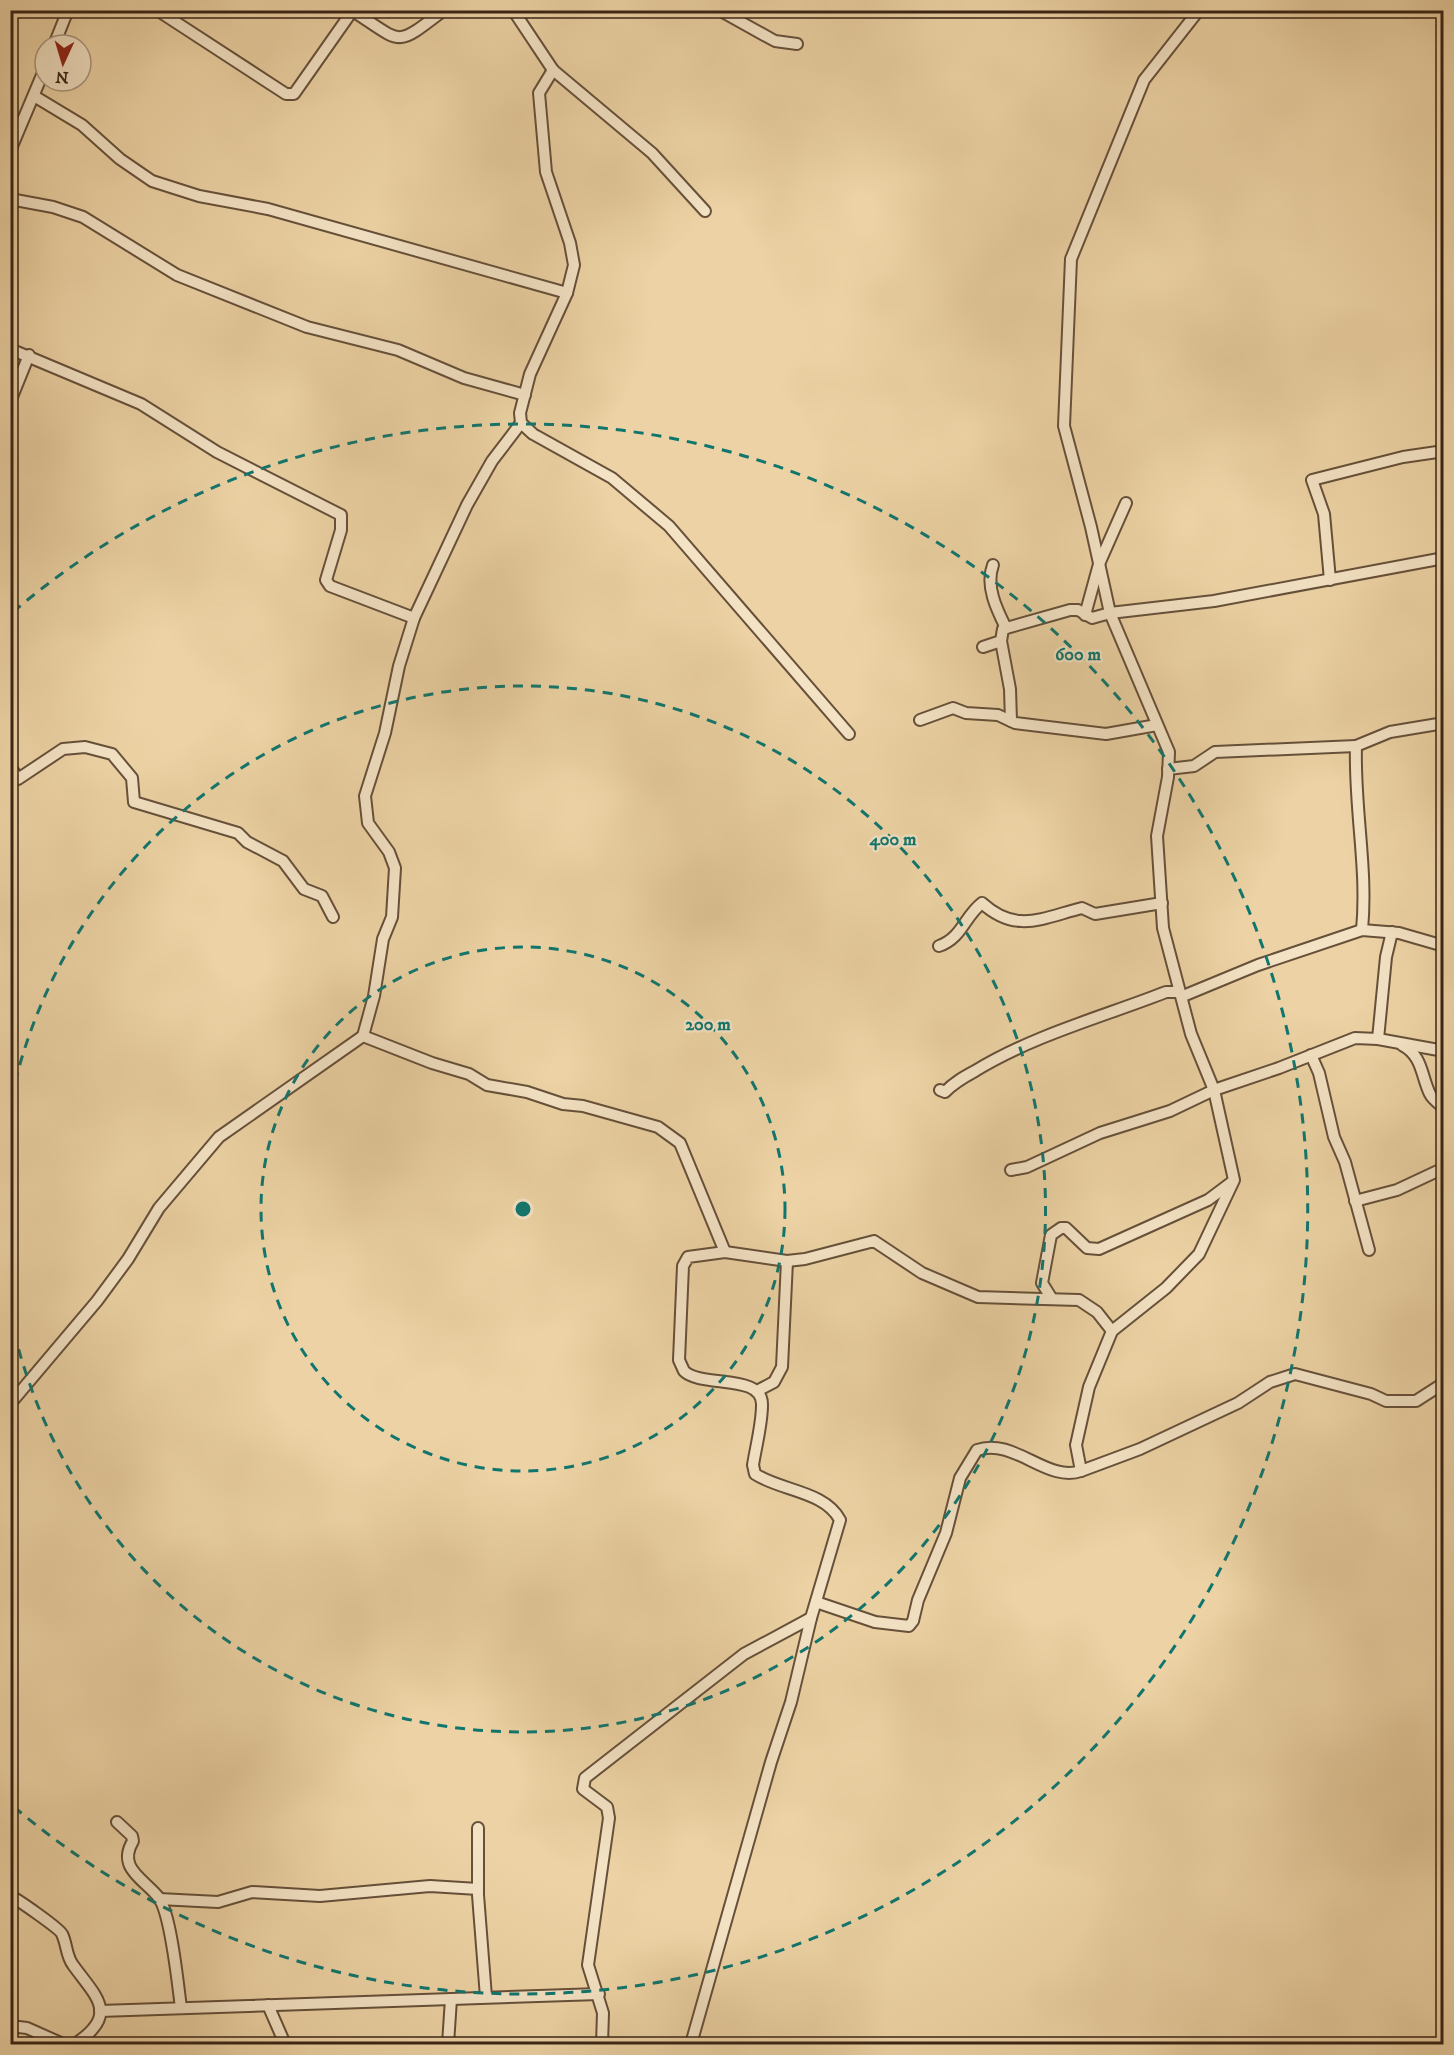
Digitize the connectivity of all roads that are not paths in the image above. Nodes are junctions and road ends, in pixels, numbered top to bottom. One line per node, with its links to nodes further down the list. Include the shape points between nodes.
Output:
1 (68, 10): 8 (street)
2 (157, 10): 7 (street, via 286,94 294,94)
3 (444, 10): 7 (street, via 411,36 398,39)
4 (513, 10): 10 (street)
5 (719, 10): 9 (street, via 775,41)
6 (1199, 10): 25 (street, via 1144,80 1071,259 1064,426)
7 (353, 11)
8 (59, 33)
9 (797, 44)
10 (553, 70): 15 (street, via 652,153); 16 (street, via 540,93 546,171 574,265)
11 (35, 93): 12 (street)
12 (34, 96): 13 (street); 16 (street, via 82,125 152,181 199,196 268,209)
13 (10, 151)
14 (10, 199): 19 (street, via 83,217 177,275 307,327 398,350 464,378)
15 (705, 211)
16 (567, 293): 19 (street, via 530,374)
17 (10, 349): 18 (street)
18 (29, 355): 20 (street); 30 (street, via 141,404 217,452 341,515 343,522 326,580 330,586)
19 (525, 395): 21 (street)
20 (10, 402)
21 (521, 423): 30 (street, via 492,461 467,505); 38 (street, via 533,434 612,478 669,526)
22 (1443, 451): 27 (street, via 1402,457 1312,480 1324,514)
23 (1126, 503): 25 (street)
24 (1443, 558): 27 (street)
25 (1099, 564): 28 (street); 29 (street)
26 (993, 565): 31 (street, via 992,592)
27 (1330, 580): 28 (street, via 1214,601)
28 (1110, 613): 29 (street, via 1092,618); 37 (street)
29 (1085, 615): 31 (street, via 1070,610)
30 (414, 618): 49 (street, via 365,796 368,823 395,867 392,917 383,939)
31 (1006, 628): 32 (street)
32 (1001, 641): 33 (street); 35 (street)
33 (983, 647)
34 (920, 720): 35 (street, via 953,708 998,715)
35 (1011, 721): 37 (street, via 1106,734)
36 (1443, 723): 39 (street, via 1390,732)
37 (1157, 725): 41 (street, via 1169,752)
38 (849, 734)
39 (1356, 746): 41 (street, via 1215,752 1194,766); 44 (street, via 1361,867 1366,892)
40 (10, 766): 43 (street, via 18,779 63,749 85,747 112,754 132,778 134,802 238,833 283,861 304,889 322,896)
41 (1168, 769): 42 (street, via 1157,836)
42 (1162, 903): 46 (street, via 1095,914 1082,908 1015,922 996,915 982,903 957,936); 48 (street, via 1163,928)
43 (333, 917)
44 (1362, 930): 45 (street); 48 (street, via 1258,965)
45 (1392, 932): 47 (street); 50 (street)
46 (939, 946)
47 (1443, 946)
48 (1183, 996): 54 (street, via 1167,992 1098,1016 1018,1048 987,1063 945,1092); 55 (street, via 1191,1034)
49 (363, 1036): 62 (street, via 469,1074 487,1085 584,1106 658,1127 675,1137); 68 (street, via 219,1137 159,1208 97,1301)
50 (1378, 1039): 51 (street); 53 (street, via 1355,1038)
51 (1397, 1042): 52 (street); 56 (street, via 1413,1051 1426,1076 1430,1096)
52 (1443, 1051)
53 (1311, 1056): 55 (street); 60 (street)
54 (940, 1090)
55 (1214, 1090): 58 (street, via 1170,1111 1100,1133 1027,1167); 59 (street)
56 (1443, 1108)
57 (1443, 1168): 60 (street, via 1397,1190)
58 (1011, 1170)
59 (1234, 1180): 64 (street, via 1208,1200 1099,1249 1087,1248 1066,1228 1056,1230 1042,1283); 65 (street, via 1199,1254 1166,1288)
60 (1355, 1202): 61 (street)
61 (1369, 1250)
62 (725, 1252): 63 (street); 67 (street, via 688,1257 683,1266 679,1360 688,1375 747,1385)
63 (787, 1261): 64 (street, via 874,1242 922,1273 978,1297); 67 (street, via 782,1366 774,1382)
64 (1052, 1299): 65 (street, via 1079,1300 1090,1306)
65 (1112, 1331): 69 (street, via 1089,1387 1076,1445)
66 (1443, 1383): 69 (street, via 1416,1401 1386,1401 1295,1374 1270,1382 1238,1403 1140,1449)
67 (757, 1391): 70 (street, via 763,1403 755,1473 820,1501 834,1510 840,1520)
68 (10, 1404)
69 (1081, 1471): 70 (street, via 1050,1468 1005,1448 977,1450 960,1478 946,1533 909,1626 875,1622)
70 (816, 1602): 71 (street)
71 (812, 1618): 77 (street, via 744,1654 585,1778 583,1789 607,1807 609,1818 588,1965); 89 (street)
72 (117, 1822): 76 (street, via 132,1836 129,1863 138,1879)
73 (478, 1827): 74 (street)
74 (478, 1889): 76 (street, via 430,1886 320,1896 252,1892 218,1902); 78 (street)
75 (10, 1896): 82 (street, via 61,1931 69,1958 94,1991)
76 (159, 1899): 81 (street)
77 (598, 1994): 78 (street); 88 (street, via 603,2013)
78 (486, 1997): 79 (street)
79 (451, 1999): 80 (street); 87 (street)
80 (268, 2005): 81 (street); 86 (street)
81 (181, 2008): 82 (street)
82 (100, 2011): 85 (street, via 96,2027)
83 (10, 2026): 84 (street, via 27,2028)
84 (63, 2044)
85 (75, 2044)
86 (285, 2044)
87 (447, 2044)
88 (602, 2044)
89 (691, 2044)

